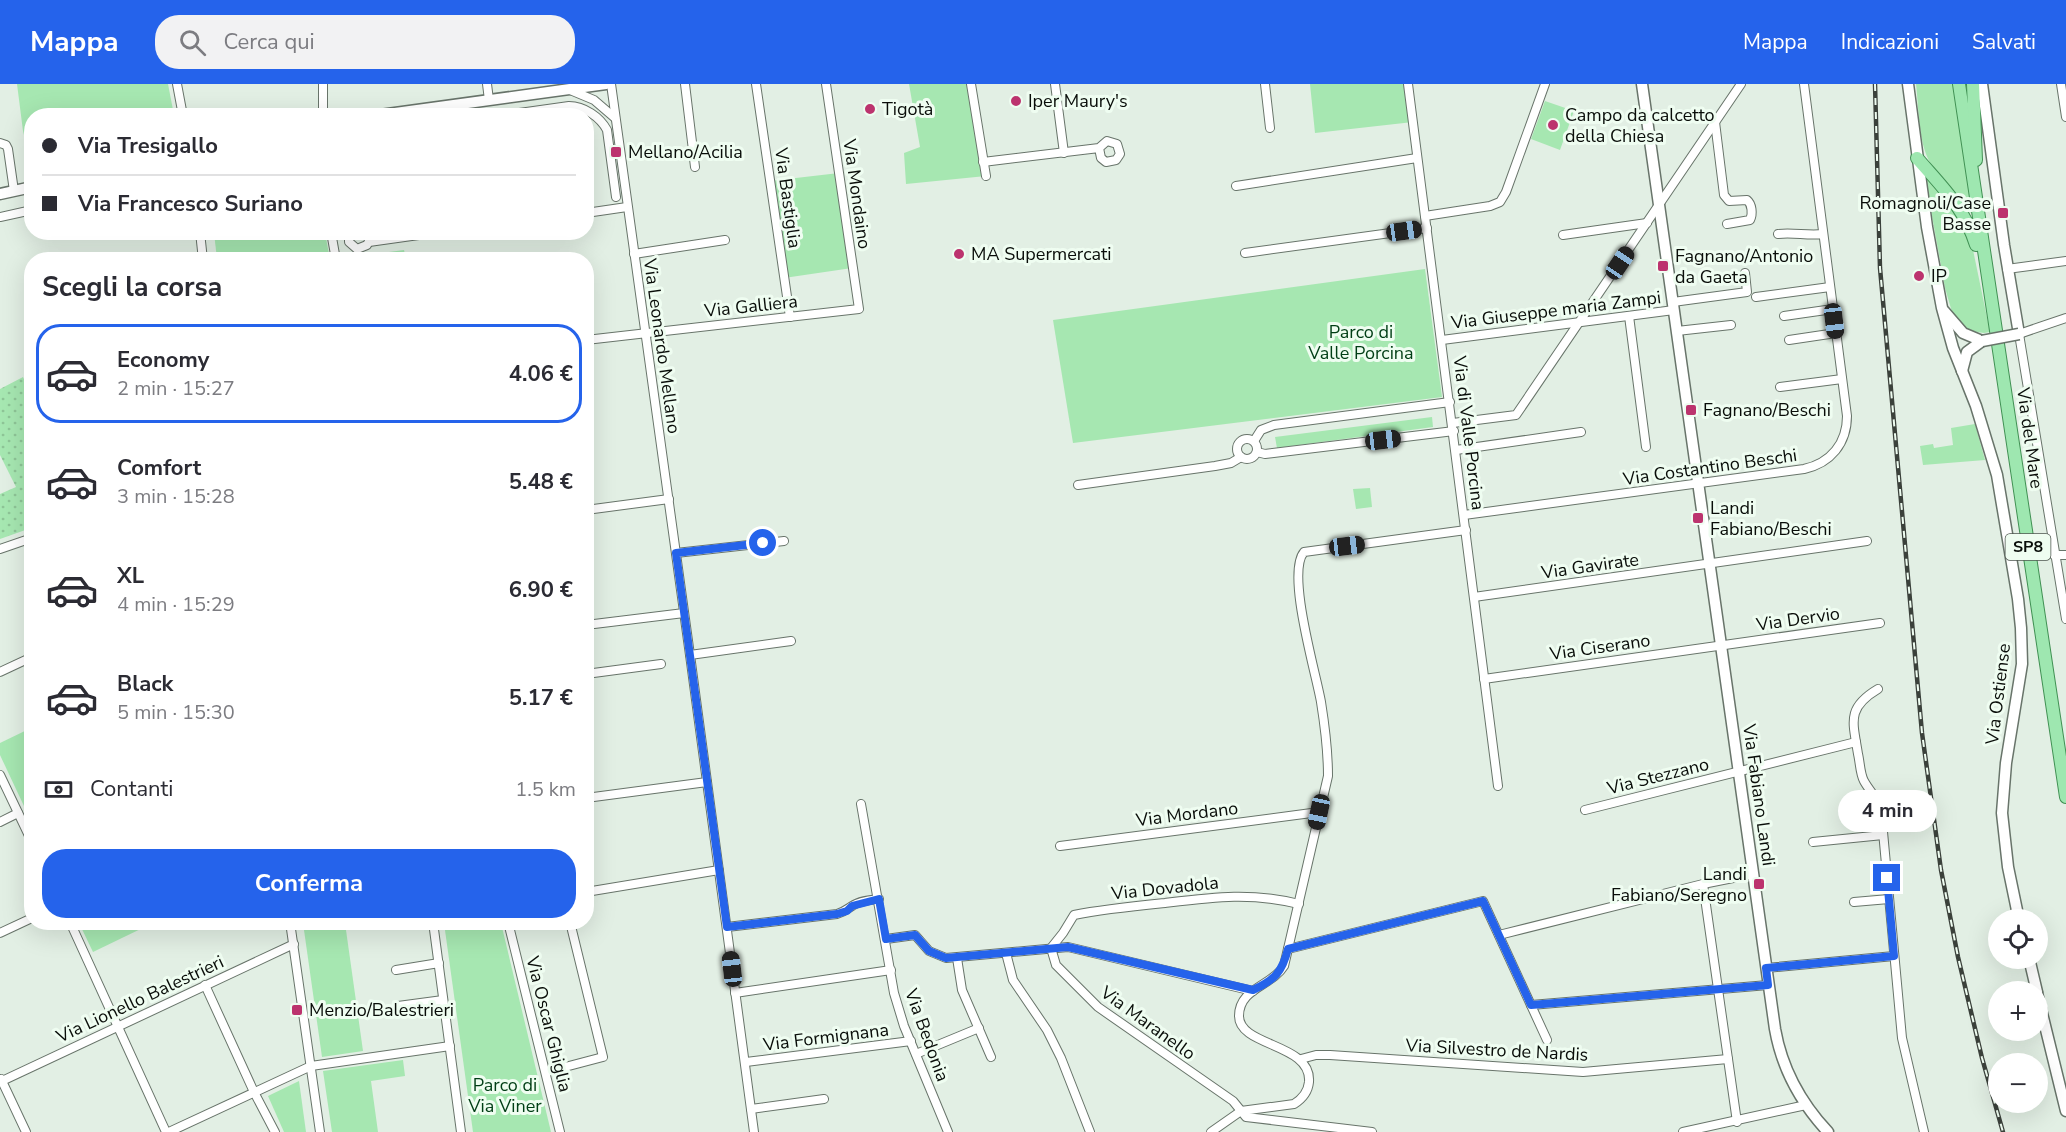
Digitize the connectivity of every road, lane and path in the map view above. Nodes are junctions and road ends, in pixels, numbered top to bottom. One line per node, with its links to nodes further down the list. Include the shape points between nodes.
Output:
1 (177, 84): 23 (street)
2 (323, 84): 24 (street)
3 (487, 84): 22 (street)
4 (608, 84): 21 (main road); 30 (street, Via Leonardo Mellano)
5 (685, 84): 41 (street)
6 (756, 84): 79 (street, Via Bastiglia)
7 (826, 84): 75 (street, Via Mondaino)
8 (971, 84): 38 (street)
9 (1055, 84): 35 (street)
10 (1265, 84): 32 (street)
11 (1408, 84): 37 (street, Via di Valle Porcina)
12 (1545, 84): 53 (street, via 1500,202)
13 (1642, 84): 49 (main road, Via Fabiano Landi)
14 (1741, 84): 31 (street)
15 (1804, 84): 59 (street, Via Costantino Beschi)
16 (1908, 84): 36 (main road, Via Ostiense)
17 (1959, 84): 48 (main road, Via del Mare / SP8)
18 (1973, 84): 48 (main road)
19 (1982, 84): 68 (main road)
20 (2061, 84): 29 (street)
21 (569, 89): 22 (main road); 30 (street, via 594,100)
22 (489, 100): 25 (main road)
23 (182, 108)
24 (323, 108)
25 (463, 108)
26 (555, 108): 27 (street)
27 (582, 108)
28 (594, 116): 40 (street, via 606,128)
29 (2066, 117)
30 (615, 118): 39 (street, Via Leonardo Mellano)
31 (1715, 122): 49 (street); 56 (street, via 1724,195 1729,201 1747,200 1751,205 1750,220)
32 (1270, 128)
33 (0, 143): 45 (street, via 8,149)
34 (1099, 148): 35 (street)
35 (1064, 153): 38 (street)
36 (1917, 158): 72 (main road, via 1966,218); 74 (main road, Via Ostiense)
37 (1418, 159): 43 (street); 53 (street, Via di Valle Porcina)
38 (984, 162): 42 (street)
39 (621, 163): 40 (street); 50 (street, Via Leonardo Mellano)
40 (611, 165): 47 (street)
41 (695, 167)
42 (986, 176)
43 (1236, 186)
44 (24, 189): 45 (main road)
45 (14, 191): 46 (main road)
46 (0, 194)
47 (616, 197)
48 (1975, 200): 72 (main road, Via del Mare / SP8)
49 (1659, 205): 55 (street); 73 (main road, Via Fabiano Landi)
50 (627, 207): 52 (street); 66 (street, Via Leonardo Mellano)
51 (24, 212): 54 (street)
52 (594, 212)
53 (1425, 216): 57 (street, Via di Valle Porcina)
54 (0, 217)
55 (1647, 224): 60 (street); 81 (street)
56 (1727, 224)
57 (1427, 228): 65 (street); 88 (street, Via di Valle Porcina)
58 (1778, 234): 59 (street)
59 (1823, 234): 70 (street, Via Costantino Beschi)
60 (1563, 235)
61 (349, 240): 64 (street, via 354,248 364,248)
62 (383, 240): 64 (street)
63 (725, 240): 66 (street)
64 (369, 242)
65 (1245, 253)
66 (634, 254): 84 (street, Via Leonardo Mellano)
67 (2066, 261): 68 (street)
68 (2007, 269): 86 (main road)
69 (1745, 273): 73 (street, Via Giuseppe maria Zampi, via 1748,292)
70 (1830, 286): 71 (street); 76 (street, Via Costantino Beschi)
71 (1756, 297)
72 (1990, 297): 136 (main road, Via del Mare / SP8)
73 (1673, 306): 77 (street, Via Giuseppe maria Zampi); 83 (main road, Via Fabiano Landi)
74 (1942, 308): 90 (main road, Via Ostiense, via 1963,333); 91 (main road, Via Ostiense)
75 (859, 309): 79 (street, Via Galliera)
76 (1833, 309): 78 (street); 85 (street, Via Costantino Beschi)
77 (1629, 316): 81 (street, Via Giuseppe maria Zampi); 98 (street)
78 (1784, 316)
79 (790, 317): 84 (street, Via Galliera)
80 (2066, 318): 86 (street)
81 (1580, 322): 88 (street, Via Giuseppe maria Zampi); 95 (street, via 1516,415)
82 (1731, 325): 83 (street)
83 (1677, 331): 102 (main road, Via Fabiano Landi)
84 (646, 333): 87 (street, Via Galliera); 104 (street, Via Leonardo Mellano)
85 (1836, 333): 89 (street); 92 (street, Via Costantino Beschi)
86 (2019, 334): 90 (main road, bridge); 113 (street)
87 (594, 339)
88 (1442, 340): 94 (street, Via di Valle Porcina)
89 (1789, 340)
90 (1982, 341): 91 (main road, via 1967,352)
91 (1962, 371): 154 (main road, Via Ostiense, via 1999,481 2021,627 2021,674 2002,807 2006,860)
92 (1842, 379): 93 (street); 102 (street, Via Costantino Beschi, via 1846,430 1839,447 1826,460 1804,469)
93 (1780, 387)
94 (1450, 402): 95 (street, Via di Valle Porcina); 97 (street, via 1274,425 1261,430)
95 (1453, 427): 99 (street, Via di Valle Porcina); 100 (street)
96 (1581, 432): 99 (street)
97 (1254, 441): 100 (street); 101 (street, via 1246,438 1239,442)
98 (1646, 447)
99 (1456, 450): 106 (street, Via di Valle Porcina)
100 (1257, 452): 101 (street, via 1252,458)
101 (1240, 457): 103 (street, via 1215,466)
102 (1698, 484): 106 (street, Via Costantino Beschi); 115 (main road, Via Fabiano Landi)
103 (1078, 485)
104 (669, 499): 105 (street); 112 (street, Via Leonardo Mellano)
105 (594, 509)
106 (1464, 515): 107 (street, Via di Valle Porcina)
107 (1466, 530): 116 (street, Via di Valle Porcina); 139 (street, via 1304,552 1300,557 1299,587 1328,747 1328,776)
108 (24, 541): 111 (street)
109 (784, 541): 112 (street)
110 (1867, 541): 115 (street, Via Gavirate)
111 (0, 549)
112 (676, 553): 117 (street, Via Leonardo Mellano)
113 (2054, 555): 114 (street); 118 (street)
114 (2066, 555)
115 (1710, 565): 116 (street, Via Gavirate); 122 (main road, Via Fabiano Landi)
116 (1473, 597): 128 (street, Via di Valle Porcina)
117 (684, 613): 120 (street); 123 (street, Via Leonardo Mellano)
118 (2066, 619)
119 (1880, 623): 122 (street, Via Dervio)
120 (594, 625)
121 (791, 641): 123 (street)
122 (1721, 645): 128 (street, Via Ciserano); 131 (main road, Via Fabiano Landi)
123 (690, 655): 133 (street, Via Leonardo Mellano)
124 (24, 661): 126 (street)
125 (661, 664): 127 (street)
126 (0, 672)
127 (594, 673)
128 (1484, 679): 134 (street, Via di Valle Porcina)
129 (1878, 689): 130 (street, via 1863,699 1856,711 1852,728)
130 (1856, 742): 131 (street, Via Stezzano); 143 (street, via 1863,779 1879,801)
131 (1738, 772): 138 (street, Via Stezzano); 147 (main road, Via Fabiano Landi)
132 (0, 775): 140 (street)
133 (707, 782): 135 (street); 146 (street, Via Leonardo Mellano)
134 (1498, 786)
135 (594, 797)
136 (2066, 797)
137 (861, 804): 151 (street, Via Bedonia)
138 (1585, 810)
139 (1319, 812): 145 (street, Via Mordano); 153 (street)
140 (18, 813): 141 (street); 142 (street)
141 (0, 822)
142 (24, 825)
143 (1883, 835): 144 (street); 150 (street)
144 (1813, 842)
145 (1060, 846)
146 (719, 870): 149 (street); 156 (street, Via Leonardo Mellano)
147 (1753, 874): 148 (street); 172 (main road, Via Fabiano Landi)
148 (1703, 884): 163 (street); 177 (street)
149 (594, 891)
150 (1889, 898): 152 (street); 169 (street)
151 (879, 899): 156 (street, via 837,914); 164 (street, Via Bedonia)
152 (1854, 903)
153 (1299, 904): 166 (street, Via Dovadola, via 1241,895 1102,909 1074,915); 167 (street)
154 (2017, 909)
155 (24, 922): 162 (street)
156 (727, 927): 179 (street, Via Leonardo Mellano)
157 (74, 930): 183 (street)
158 (292, 930): 165 (street)
159 (434, 930): 171 (street)
160 (510, 930): 195 (street, Via Oscar Ghiglia)
161 (572, 930): 195 (street, via 603,1057)
162 (0, 933)
163 (1499, 935): 167 (street, via 1483,901); 181 (street)
164 (886, 939): 170 (street, via 915,935 929,951); 174 (street, Via Bedonia)
165 (294, 944): 175 (street, Via Lionello Balestrieri); 194 (street)
166 (1051, 948): 168 (street); 178 (street, via 1068,947); 201 (street, Via Maranello, via 1056,965 1098,1007 1233,1101)
167 (1288, 949): 178 (street, via 1280,973)
168 (1006, 953): 170 (street); 212 (street, via 1012,980 1047,1030)
169 (1894, 956): 172 (street); 217 (street, via 1902,1038)
170 (957, 958): 184 (street, via 962,990)
171 (439, 963): 173 (street); 180 (street)
172 (1766, 968): 176 (main road, Via Fabiano Landi)
173 (396, 970)
174 (891, 970): 179 (street); 187 (street, Via Bedonia, via 894,993)
175 (205, 985): 183 (street, Via Lionello Balestrieri); 197 (street)
176 (1768, 985): 177 (street); 199 (main road, Via Fabiano Landi, via 1782,1062)
177 (1718, 988): 181 (street); 192 (street)
178 (1253, 990): 191 (street, via 1245,997 1239,1014 1247,1031)
179 (735, 993): 193 (street, Via Leonardo Mellano)
180 (443, 1000): 182 (street); 188 (street)
181 (1531, 1005): 186 (street)
182 (398, 1006)
183 (117, 1026): 196 (street, Via Lionello Balestrieri); 205 (street)
184 (979, 1028): 189 (street); 190 (street)
185 (2048, 1037): 202 (main road)
186 (1547, 1040)
187 (911, 1041): 189 (street, Via Bedonia); 193 (street, Via Formignana)
188 (450, 1046): 194 (street); 208 (street)
189 (916, 1054): 211 (street, Via Bedonia)
190 (991, 1057)
191 (1300, 1059): 192 (street, Via Silvestro de Nardis, via 1330,1055 1583,1072); 201 (street, via 1309,1076 1301,1100)
192 (1728, 1059): 203 (street)
193 (746, 1062): 200 (street, Via Leonardo Mellano)
194 (311, 1066): 197 (street); 207 (street)
195 (546, 1072): 209 (street, Via Oscar Ghiglia)
196 (1, 1080): 204 (street)
197 (254, 1092): 205 (street); 206 (street)
198 (824, 1099): 200 (street)
199 (1806, 1105): 203 (street); 216 (main road, Via Fabiano Landi)
200 (751, 1109): 210 (street, Via Leonardo Mellano)
201 (1241, 1111): 213 (street); 214 (street, via 1246,1117)
202 (2066, 1111)
203 (1737, 1122): 215 (street)
204 (26, 1132)
205 (168, 1132)
206 (275, 1132)
207 (320, 1132)
208 (461, 1132)
209 (560, 1132)
210 (754, 1132)
211 (948, 1132)
212 (1090, 1132)
213 (1211, 1132)
214 (1372, 1132)
215 (1683, 1132)
216 (1828, 1132)
217 (1923, 1132)

